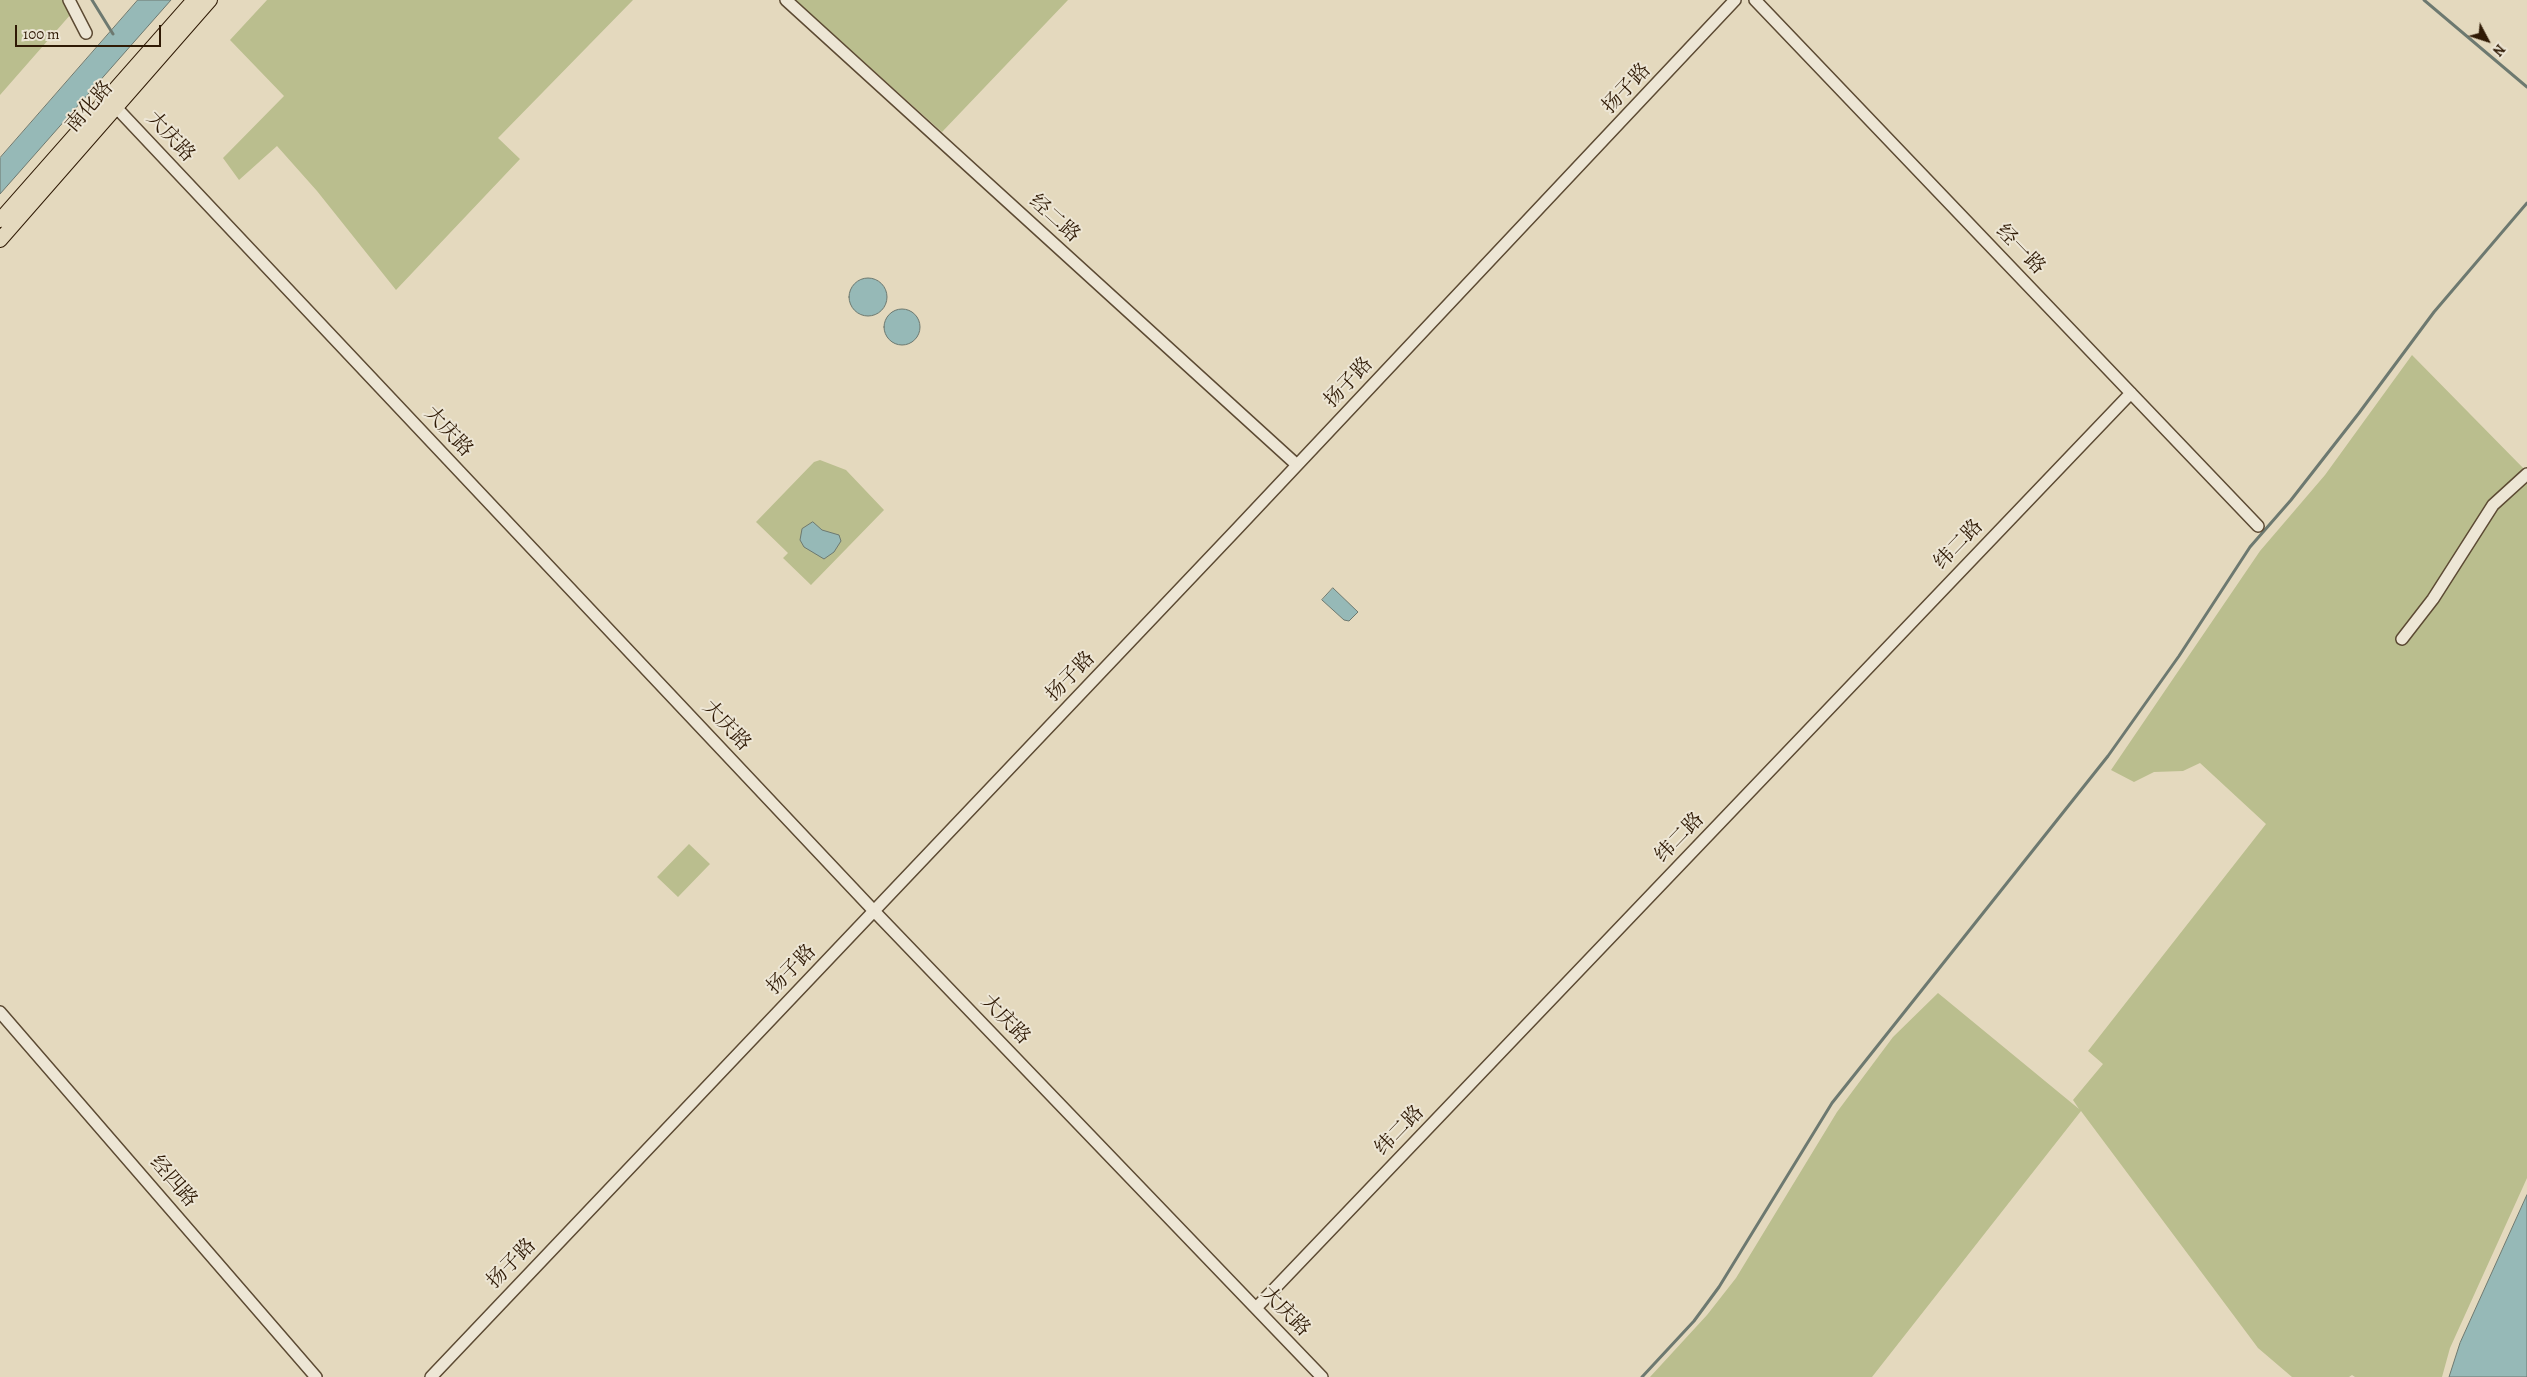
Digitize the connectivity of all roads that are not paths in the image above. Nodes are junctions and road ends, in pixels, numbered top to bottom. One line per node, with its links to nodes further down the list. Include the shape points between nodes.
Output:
1 (69, 0): 7 (street)
2 (194, 0): 8 (main road, 南化路)
3 (210, 0): 8 (main road, 南化路)
4 (786, 0): 12 (street, 经二路)
5 (1735, 0): 12 (street, 扬子路)
6 (1755, 0): 11 (street, 经一路)
7 (86, 33)
8 (112, 102): 9 (main road, 南化路); 10 (main road, 南化路); 16 (street, 大庆路)
9 (0, 220)
10 (0, 240)
11 (2131, 393): 14 (street, 经一路); 18 (street, 纬二路)
12 (1297, 465): 16 (street, 扬子路)
13 (2527, 474): 15 (street, via 2492,504 2433,599)
14 (2258, 526)
15 (2402, 639)
16 (874, 911): 18 (street, 大庆路); 20 (street, 扬子路)
17 (0, 1012): 19 (street, 经四路)
18 (1256, 1308): 21 (street, 大庆路)
19 (316, 1377)
20 (430, 1377)
21 (1322, 1377)

